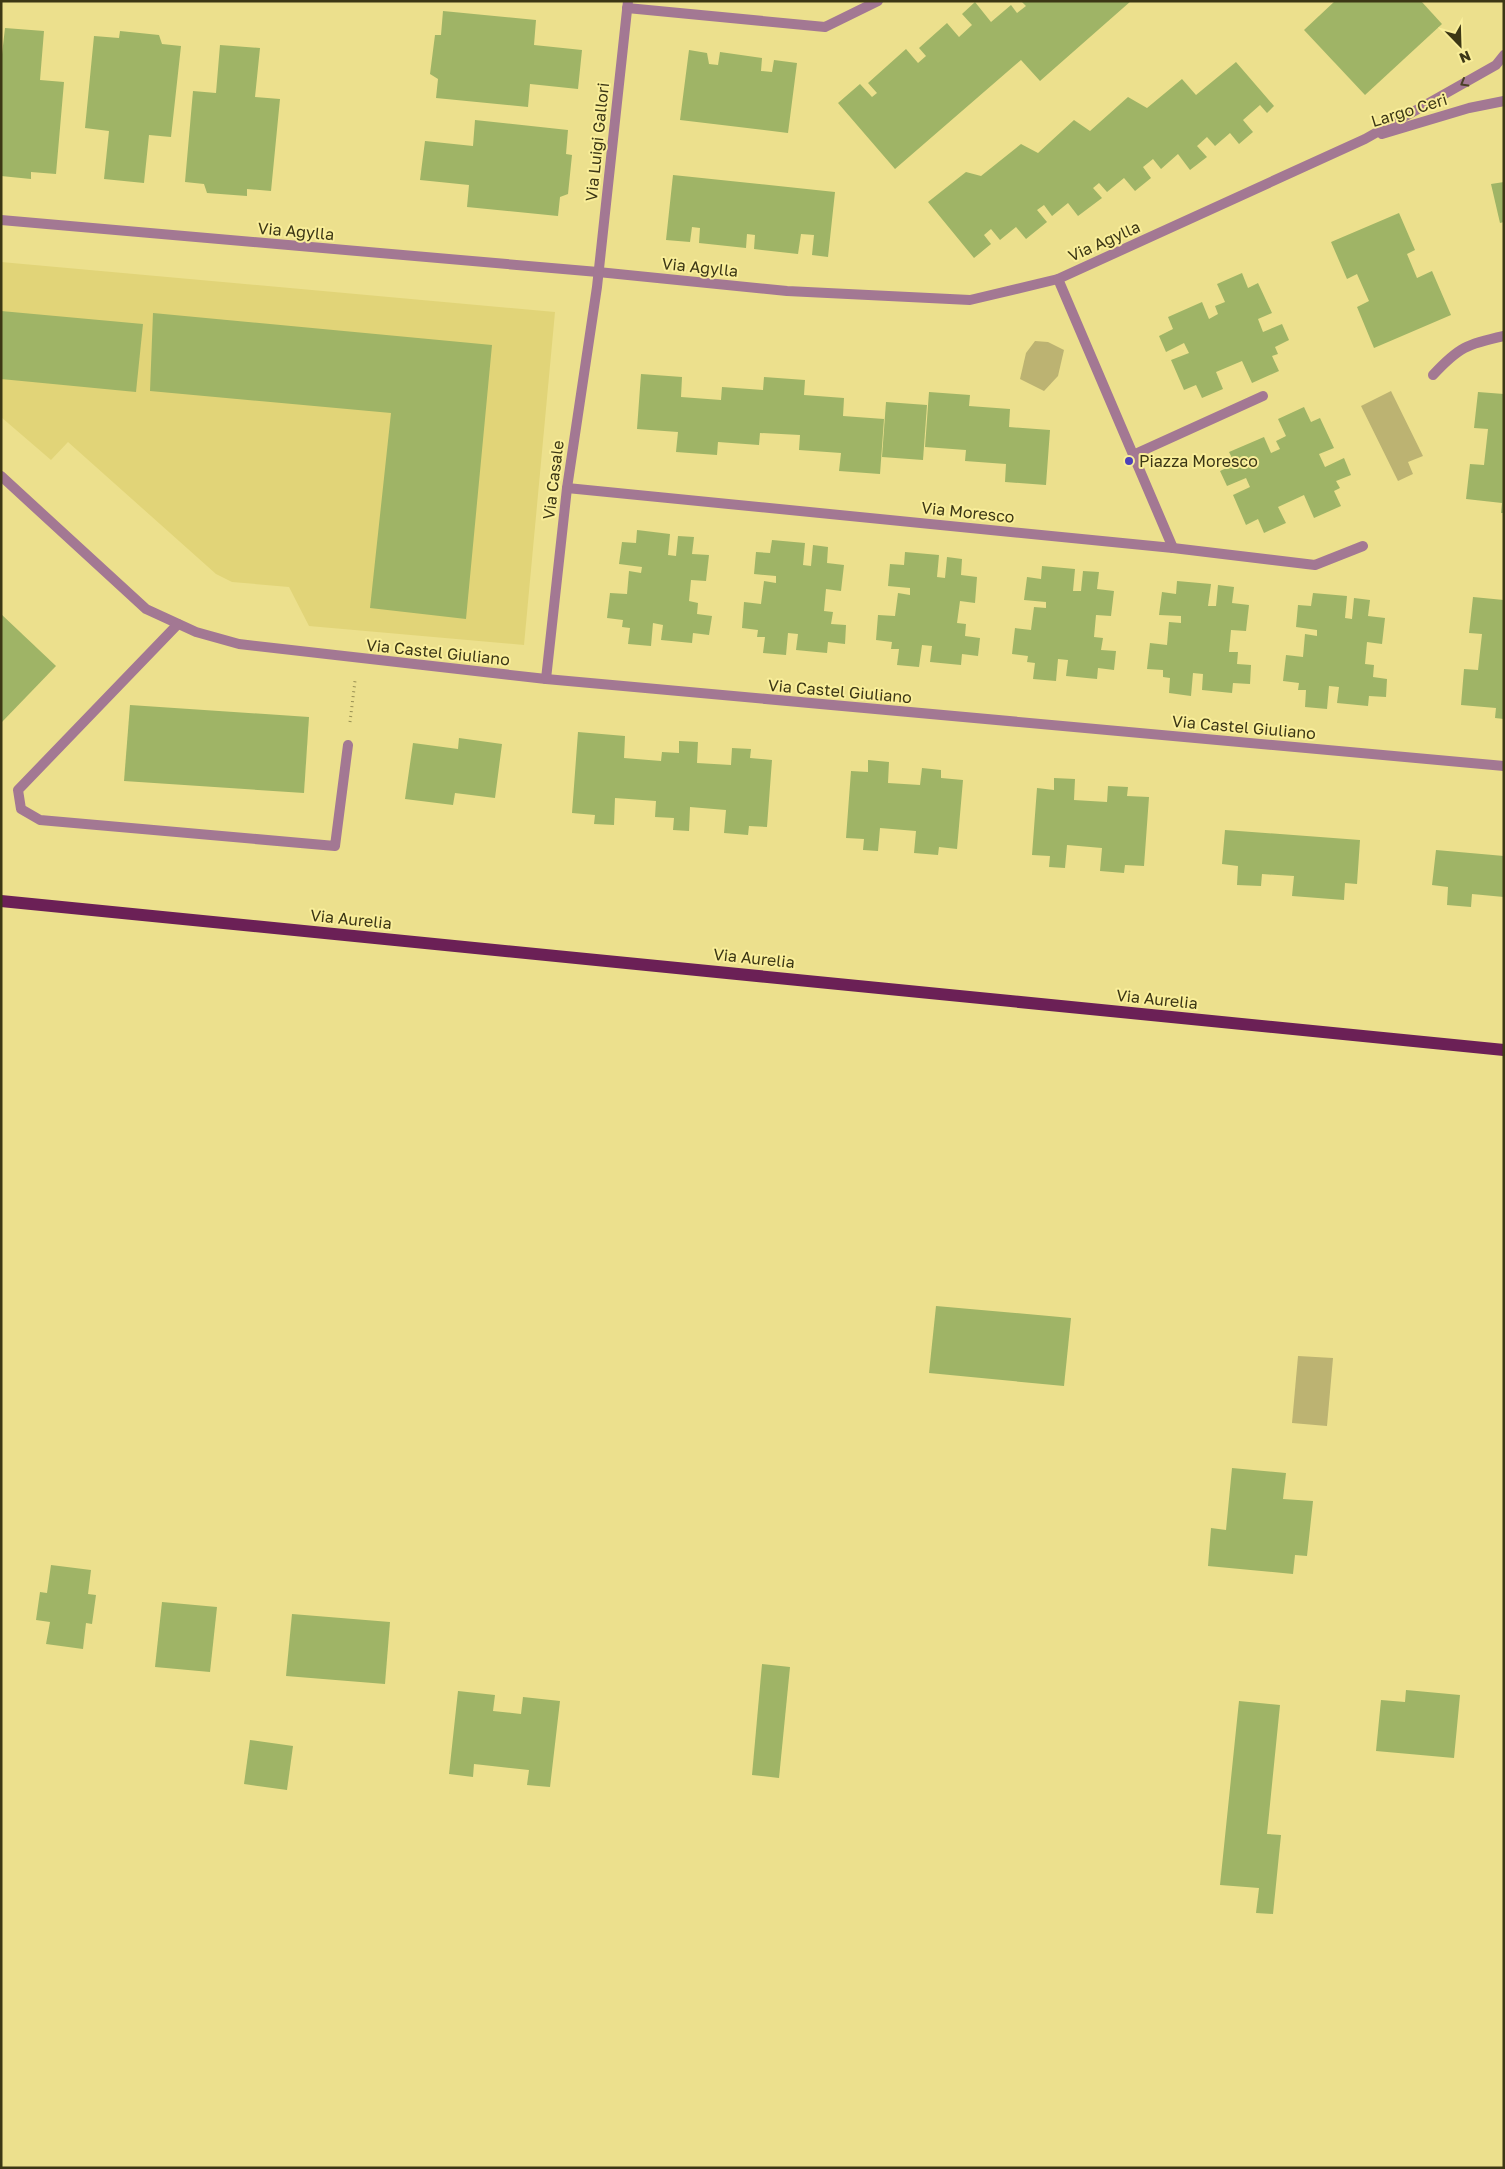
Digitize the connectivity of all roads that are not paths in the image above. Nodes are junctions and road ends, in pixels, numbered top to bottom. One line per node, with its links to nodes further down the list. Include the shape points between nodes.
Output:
1 (878, 1): 2 (street, via 825,27)
2 (627, 4): 7 (street, Via Luigi Gallori)
3 (1504, 55): 5 (street, Largo Ceri, one-way to 5, via 1496,65)
4 (1504, 101): 5 (street, Largo Ceri, via 1468,108)
5 (1365, 140): 8 (street, Via Agylla)
6 (1, 220): 7 (street, Via Agylla)
7 (598, 272): 8 (street, Via Agylla, via 786,291 970,300); 9 (street, Via Luigi Gallori)
8 (1058, 279): 13 (street)
9 (597, 287): 15 (street, Via Casale)
10 (1504, 336): 11 (street, via 1464,346 1453,353)
11 (1434, 375)
12 (1263, 396): 13 (street)
13 (1133, 455): 17 (street)
14 (1, 476): 18 (street, Via Castel Giuliano, via 146,609)
15 (567, 488): 17 (street, Via Moresco); 19 (street, Via Casale)
16 (1363, 546): 17 (street, Via Moresco, via 1315,565)
17 (1173, 548)
18 (178, 624): 19 (street, Via Castel Giuliano, via 238,644); 20 (street, via 18,790 21,809 40,820 335,846)
19 (546, 679): 21 (street, Via Castel Giuliano)
20 (348, 745)
21 (1504, 766)
22 (1, 901): 23 (main road, Via Aurelia)
23 (1504, 1050)

